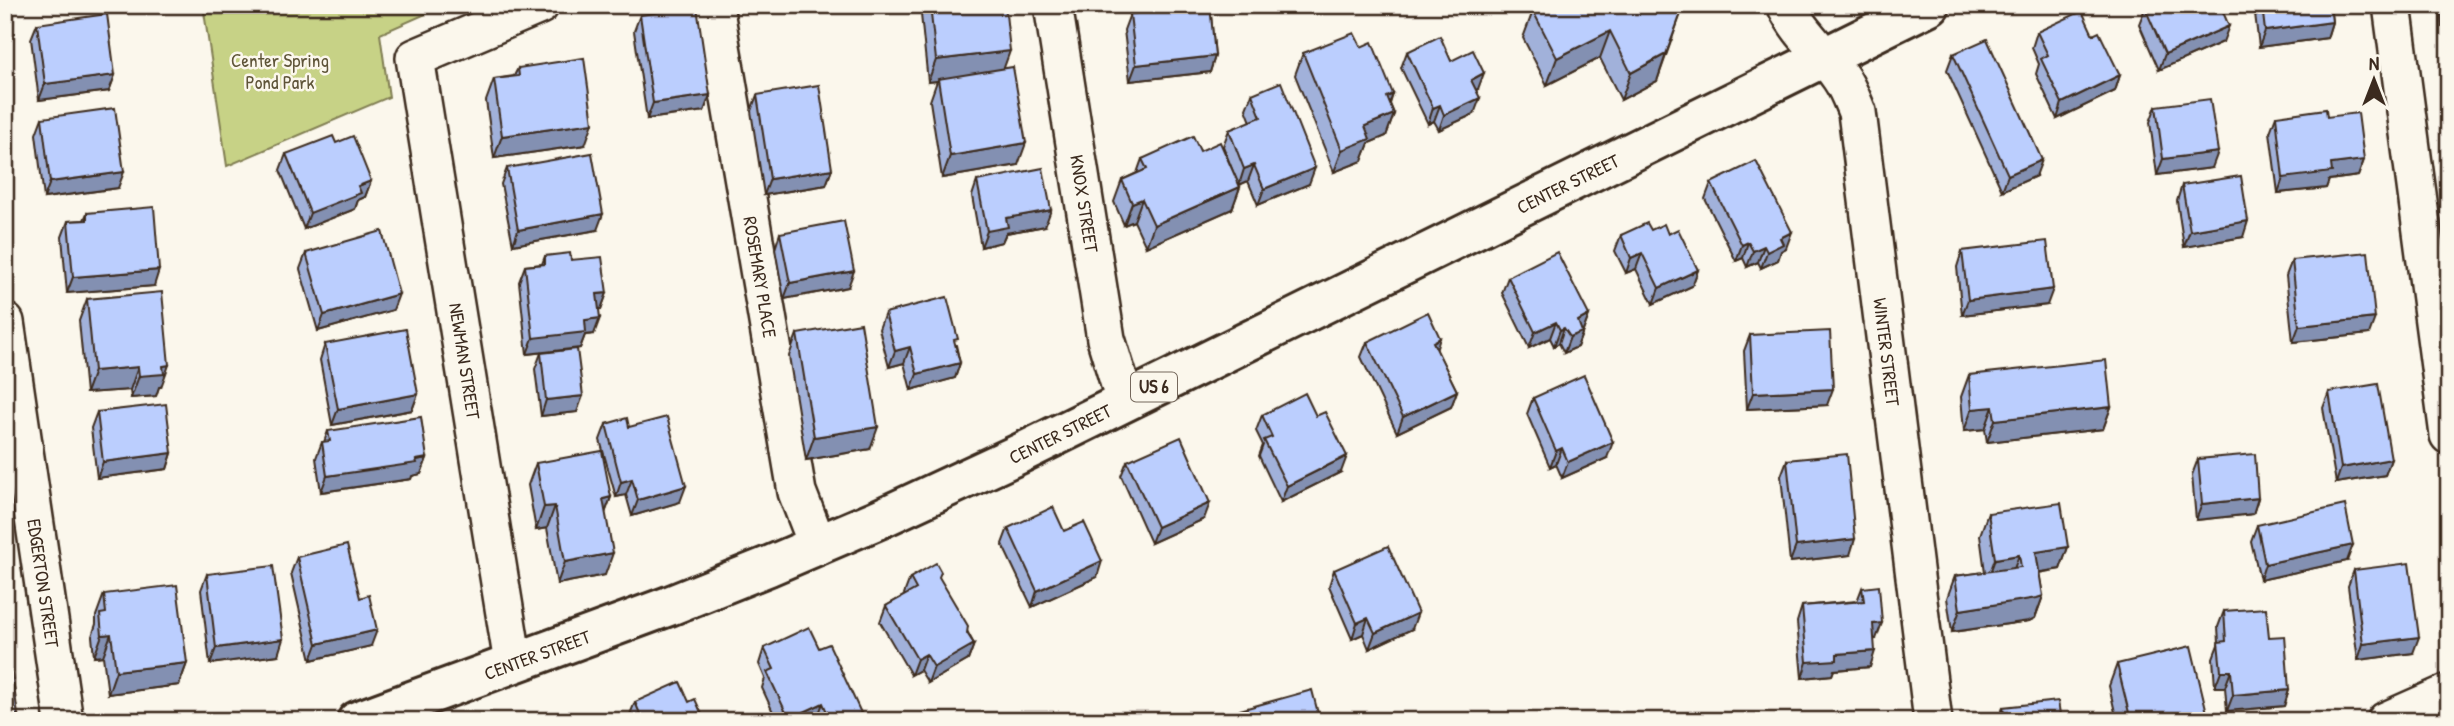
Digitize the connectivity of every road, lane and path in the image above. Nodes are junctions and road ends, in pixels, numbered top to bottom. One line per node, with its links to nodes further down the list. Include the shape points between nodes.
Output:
1 (540, 5): 12 (street, NEWMAN STREET, via 415,58)
2 (714, 5): 11 (street, ROSEMARY PLACE, via 797,492)
3 (1053, 5): 9 (street, KNOX STREET, via 1106,339)
4 (1786, 5): 7 (street, WINTER STREET)
5 (1930, 5): 7 (main road, CENTER STREET / US 6)
6 (2392, 5): 10 (street)
7 (1824, 58): 9 (main road, CENTER STREET / US 6); 16 (street, WINTER STREET, via 1839,75 1857,112)
8 (5, 322): 14 (street, EDGERTON STREET)
9 (1125, 401): 11 (main road, CENTER STREET / US 6)
10 (2449, 435)
11 (817, 546): 12 (main road, CENTER STREET / US 6)
12 (513, 663): 15 (main road, CENTER STREET / US 6)
13 (2449, 693): 17 (street)
14 (65, 721)
15 (357, 721)
16 (1933, 721)
17 (2386, 721)

